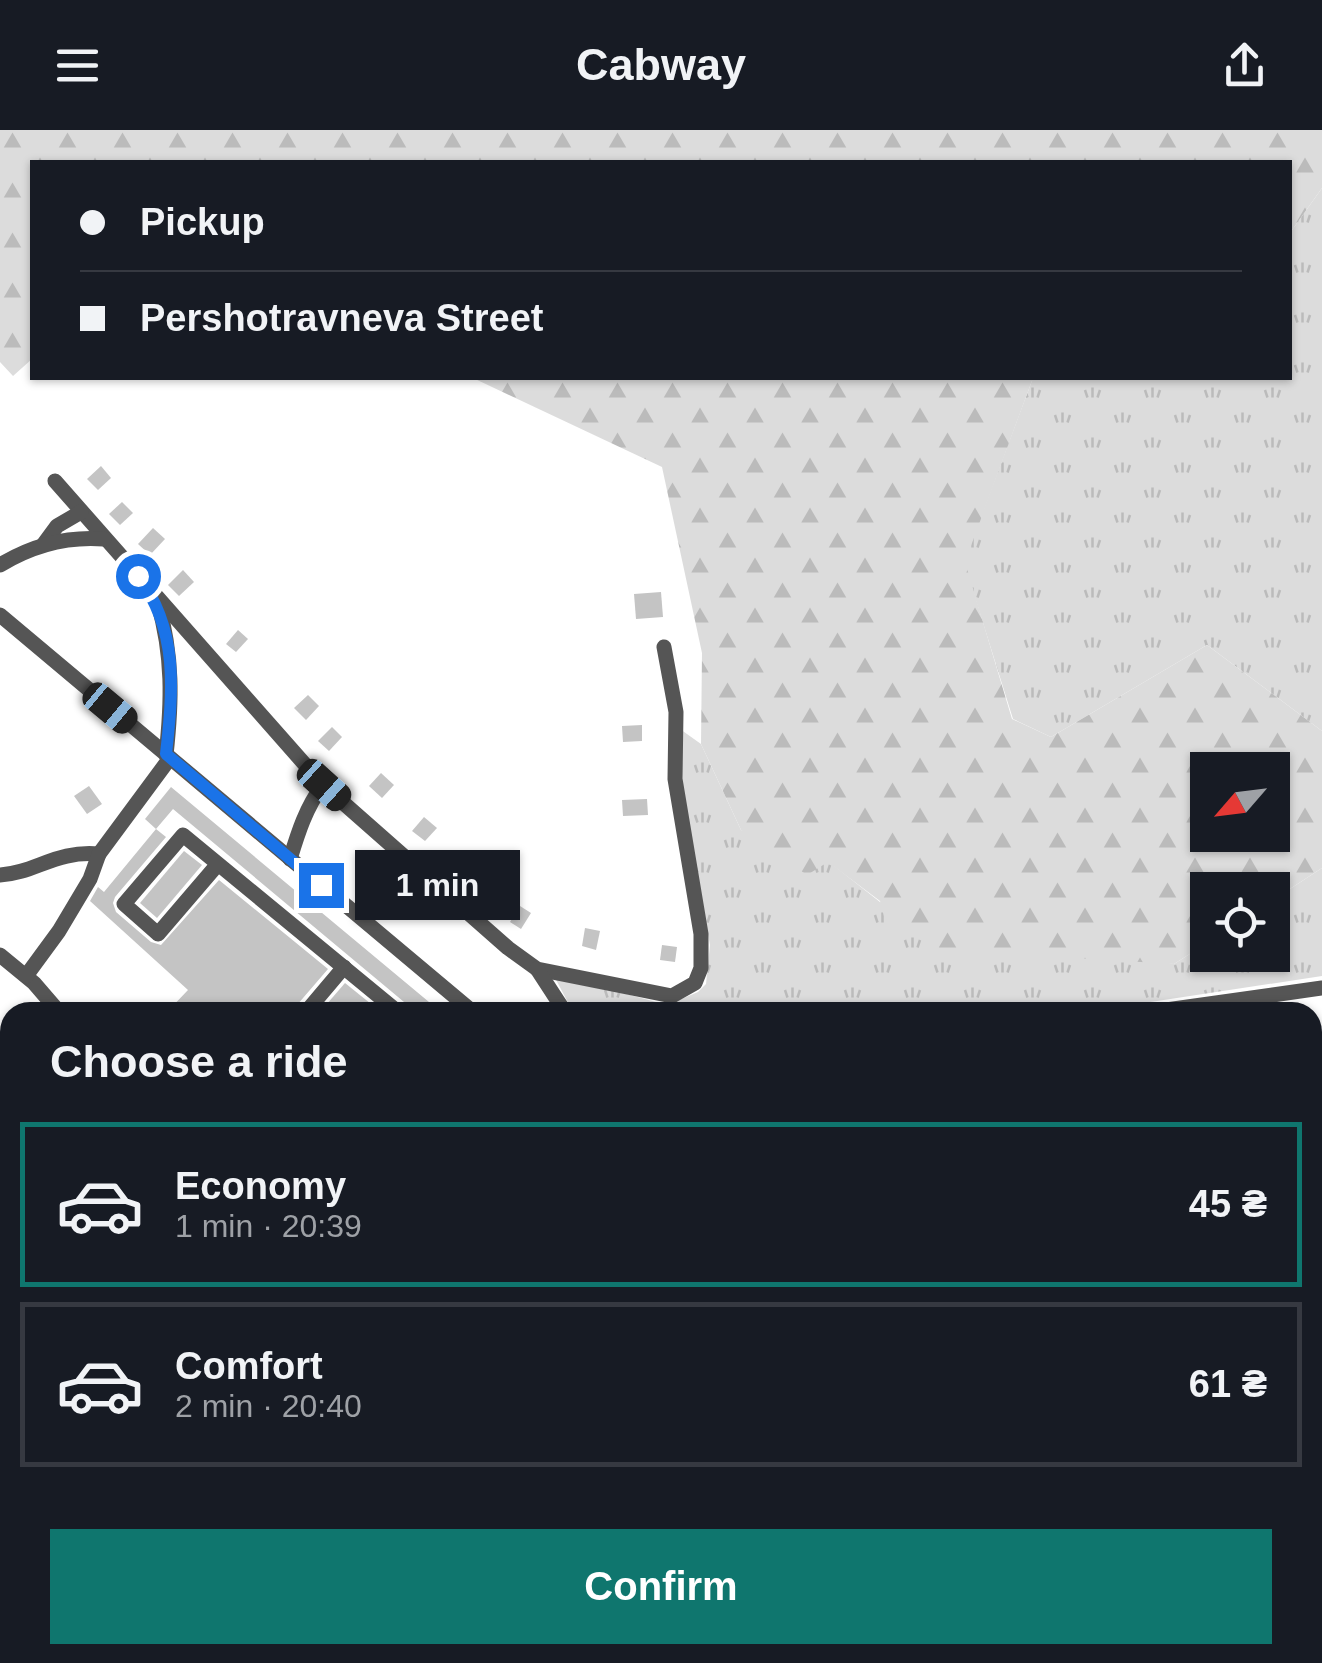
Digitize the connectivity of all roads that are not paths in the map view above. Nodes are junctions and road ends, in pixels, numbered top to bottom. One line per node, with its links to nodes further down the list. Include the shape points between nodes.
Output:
1 (55, 481): 2 (street)
2 (81, 512): 3 (street); 4 (street)
3 (104, 539): 4 (street); 6 (street)
4 (42, 544): 5 (street)
5 (0, 565)
6 (156, 600): 9 (street, via 171,664); 10 (street)
7 (0, 615): 9 (street)
8 (664, 648): 17 (street, via 702,968 695,982 672,996)
9 (168, 756): 11 (street); 12 (street)
10 (324, 785): 12 (street); 17 (street)
11 (98, 854): 14 (street, via 58,856); 18 (street, via 80,896)
12 (290, 859): 23 (street)
13 (218, 864): 13 (street, via 158,934 124,904 183,835); 16 (street)
14 (0, 875)
15 (0, 954): 18 (street)
16 (344, 967): 21 (street); 22 (street)
17 (537, 970): 24 (street)
18 (26, 976): 20 (street)
19 (1322, 988): 25 (street)
20 (50, 1002)
21 (314, 1002)
22 (386, 1002)
23 (461, 1002)
24 (558, 1002)
25 (1229, 1002)

